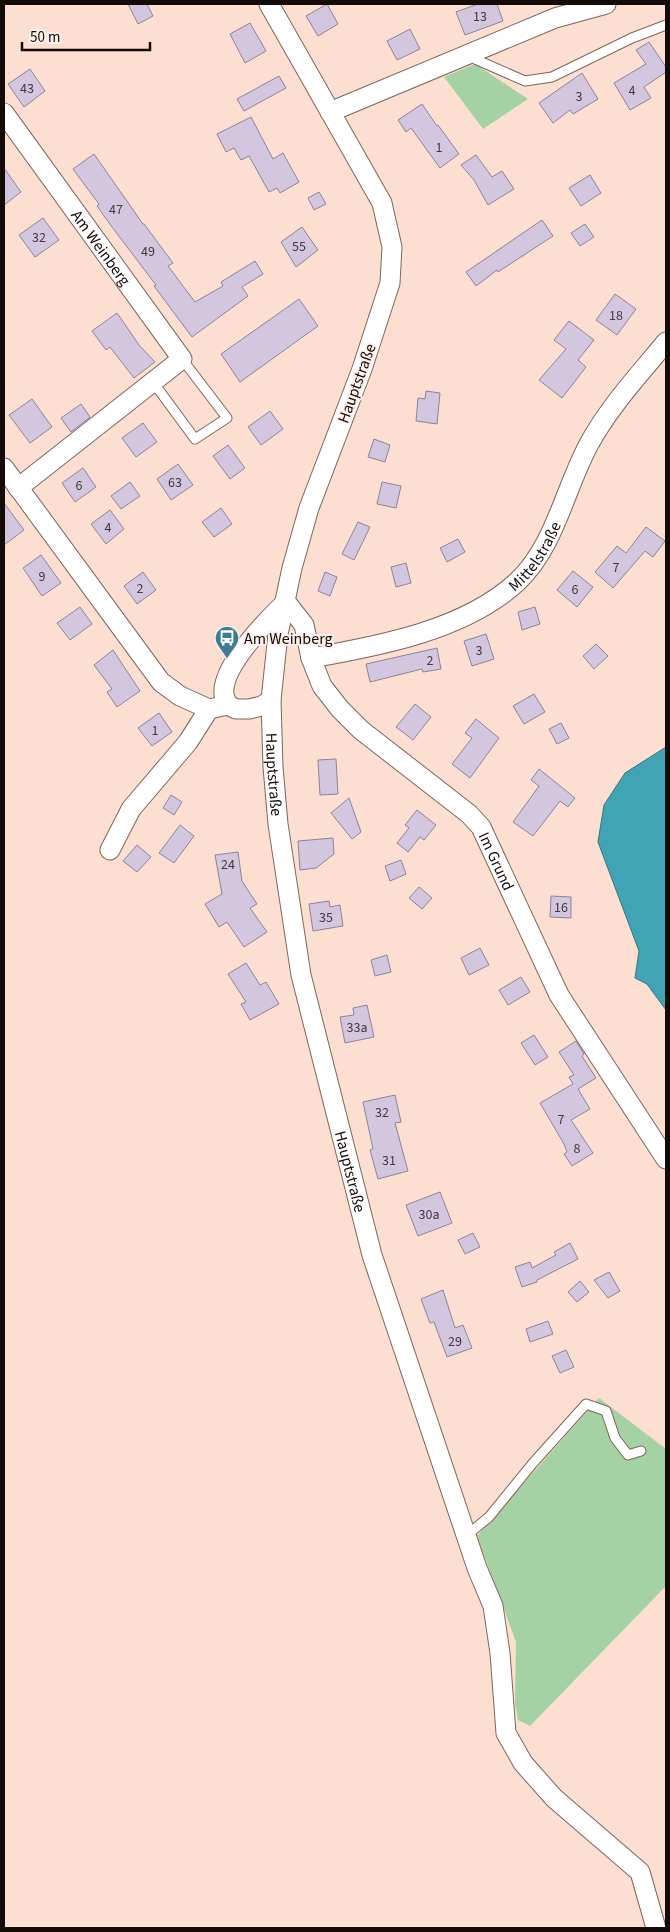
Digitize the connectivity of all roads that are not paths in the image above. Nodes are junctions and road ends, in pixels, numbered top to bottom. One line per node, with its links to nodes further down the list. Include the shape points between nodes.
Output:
1 (269, 4): 5 (street, Hauptstraße)
2 (606, 4): 4 (street, via 555,18)
3 (666, 25): 4 (lane, via 552,77 534,80 526,81)
4 (465, 55): 5 (street)
5 (330, 112): 12 (street, Hauptstraße, via 382,202 392,247 390,283 362,369 309,508)
6 (4, 113): 8 (street, Am Weinberg)
7 (666, 342): 13 (street, Mittelstraße, via 610,409 574,475 550,533 518,581 489,604 450,624 371,646)
8 (182, 359): 9 (street); 9 (lane, via 227,418 195,439)
9 (153, 382): 11 (street)
10 (4, 468): 11 (street)
11 (18, 488): 16 (street, via 161,682 180,696)
12 (286, 602): 13 (street, Im Grund, via 304,625); 14 (street, Hauptstraße, via 278,634); 15 (street, via 261,626 234,664 226,680 224,694)
13 (311, 658): 18 (street, Im Grund, via 322,686 361,730 469,814 481,827 559,995)
14 (271, 700): 15 (street, via 249,709); 20 (street, Hauptstraße, via 278,824 303,984 372,1255)
15 (228, 705): 16 (street)
16 (209, 709): 17 (street, via 188,742 131,809)
17 (110, 850)
18 (666, 1159)
19 (641, 1451): 20 (lane, via 628,1455 615,1438 606,1411 586,1404 489,1517)
20 (467, 1535): 21 (street, Hauptstraße, via 493,1606 506,1733 523,1763 554,1798 640,1872)
21 (656, 1928)

